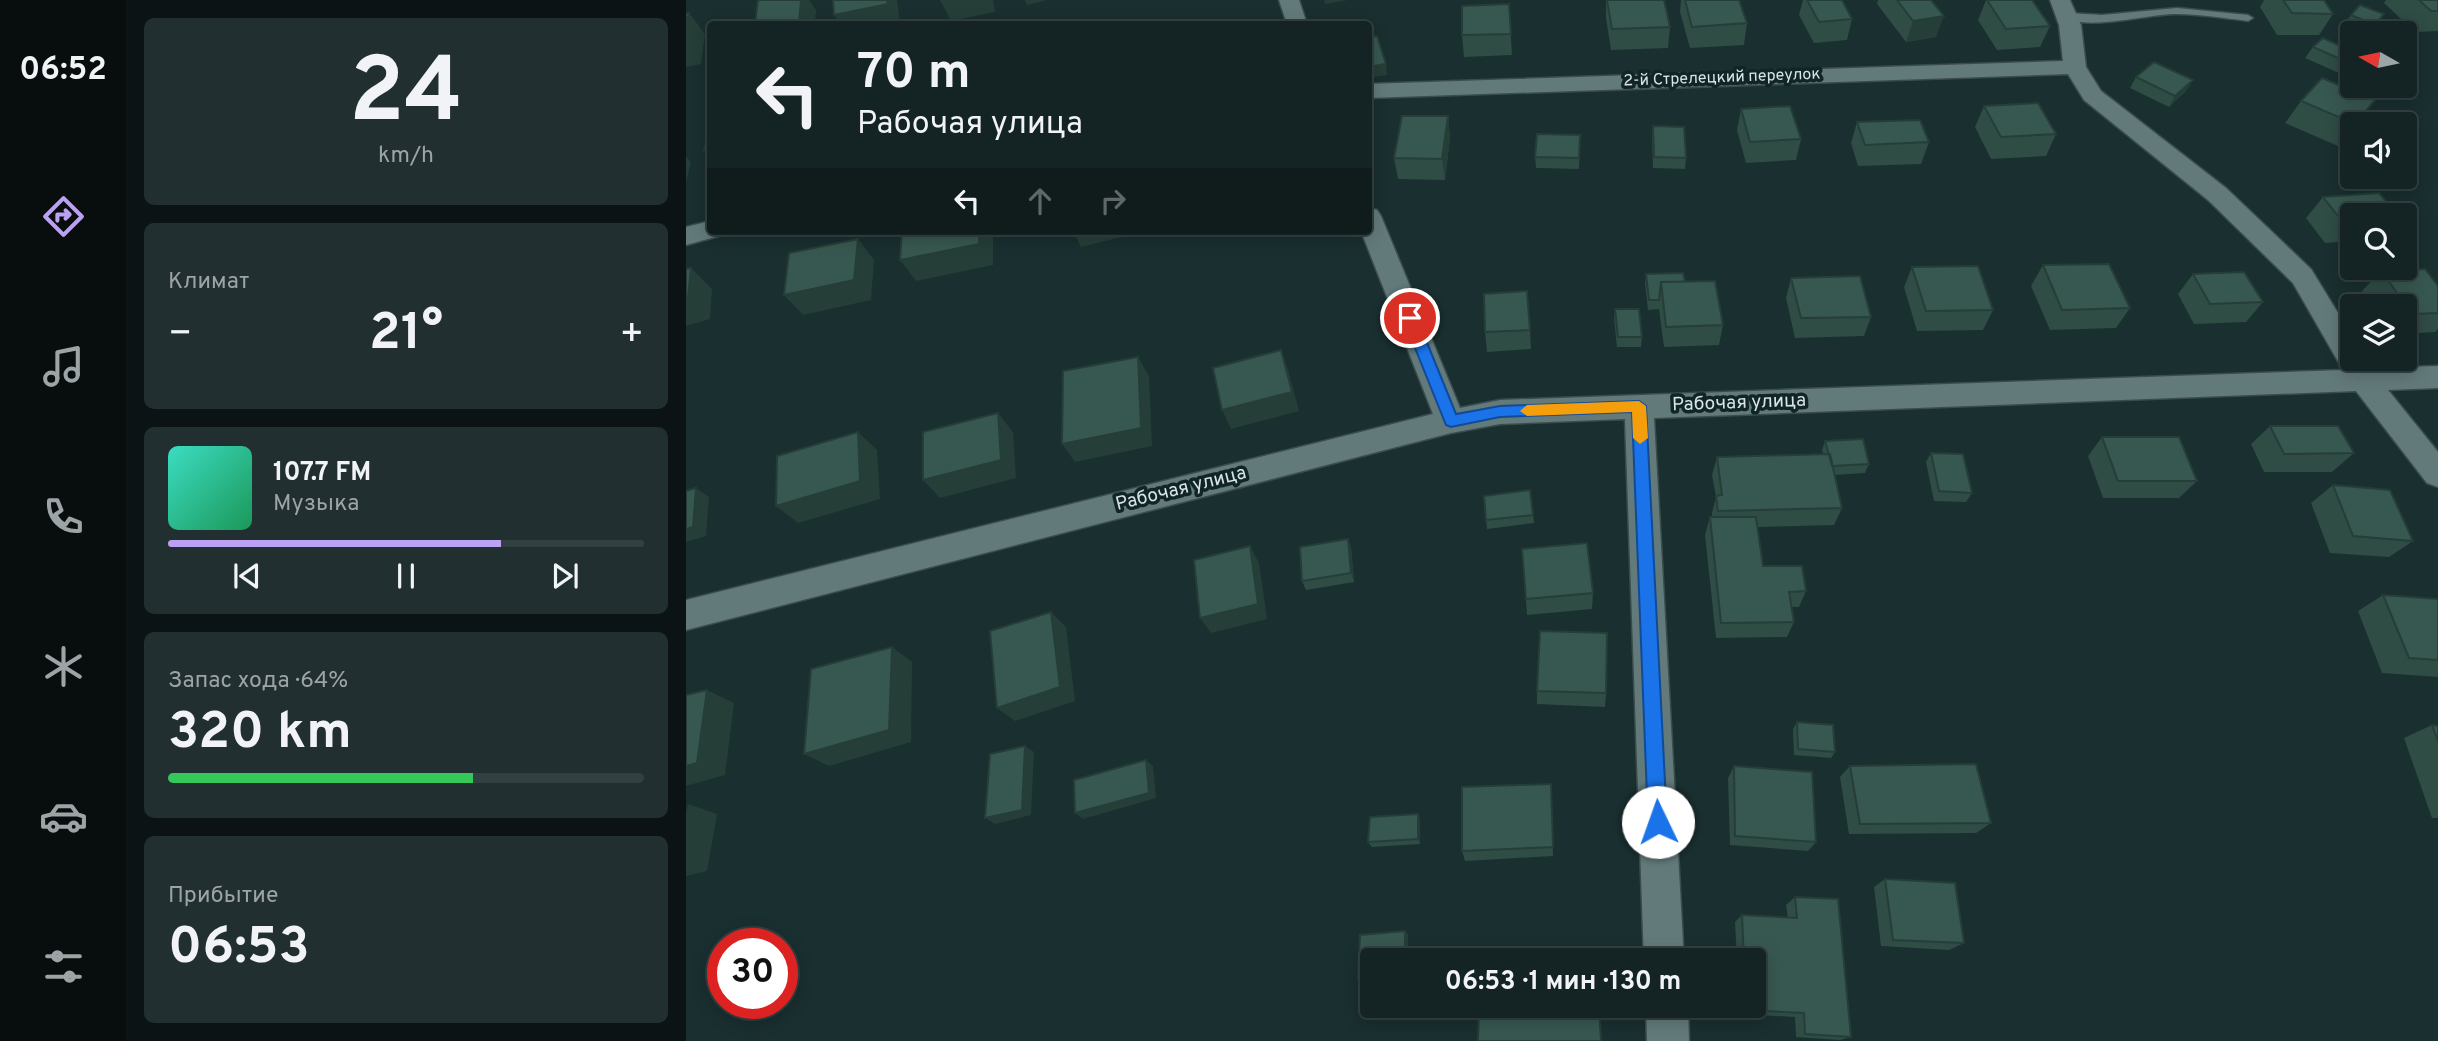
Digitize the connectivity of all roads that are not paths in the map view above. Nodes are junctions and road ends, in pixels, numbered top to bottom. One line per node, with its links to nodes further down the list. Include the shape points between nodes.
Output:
1 (1289, 0): 4 (street)
2 (2064, 8): 3 (lane, via 2101,20 2181,11); 5 (street)
3 (2248, 18)
4 (1296, 21)
5 (2075, 67): 6 (street, 2-й Стрелецкий переулок); 11 (street, via 2092,95 2217,194 2302,276)
6 (1372, 91)
7 (1372, 226): 13 (street)
8 (707, 231): 9 (street)
9 (686, 236)
10 (2438, 377): 11 (street, Рабочая улица)
11 (2364, 380): 12 (street, Рабочая улица); 14 (street)
12 (1639, 406): 13 (street, Рабочая улица, via 1500,412); 16 (street)
13 (1451, 421): 15 (street, Рабочая улица)
14 (2438, 474)
15 (686, 615)
16 (1663, 948)
17 (1667, 1018): 18 (street)
18 (1668, 1041)

